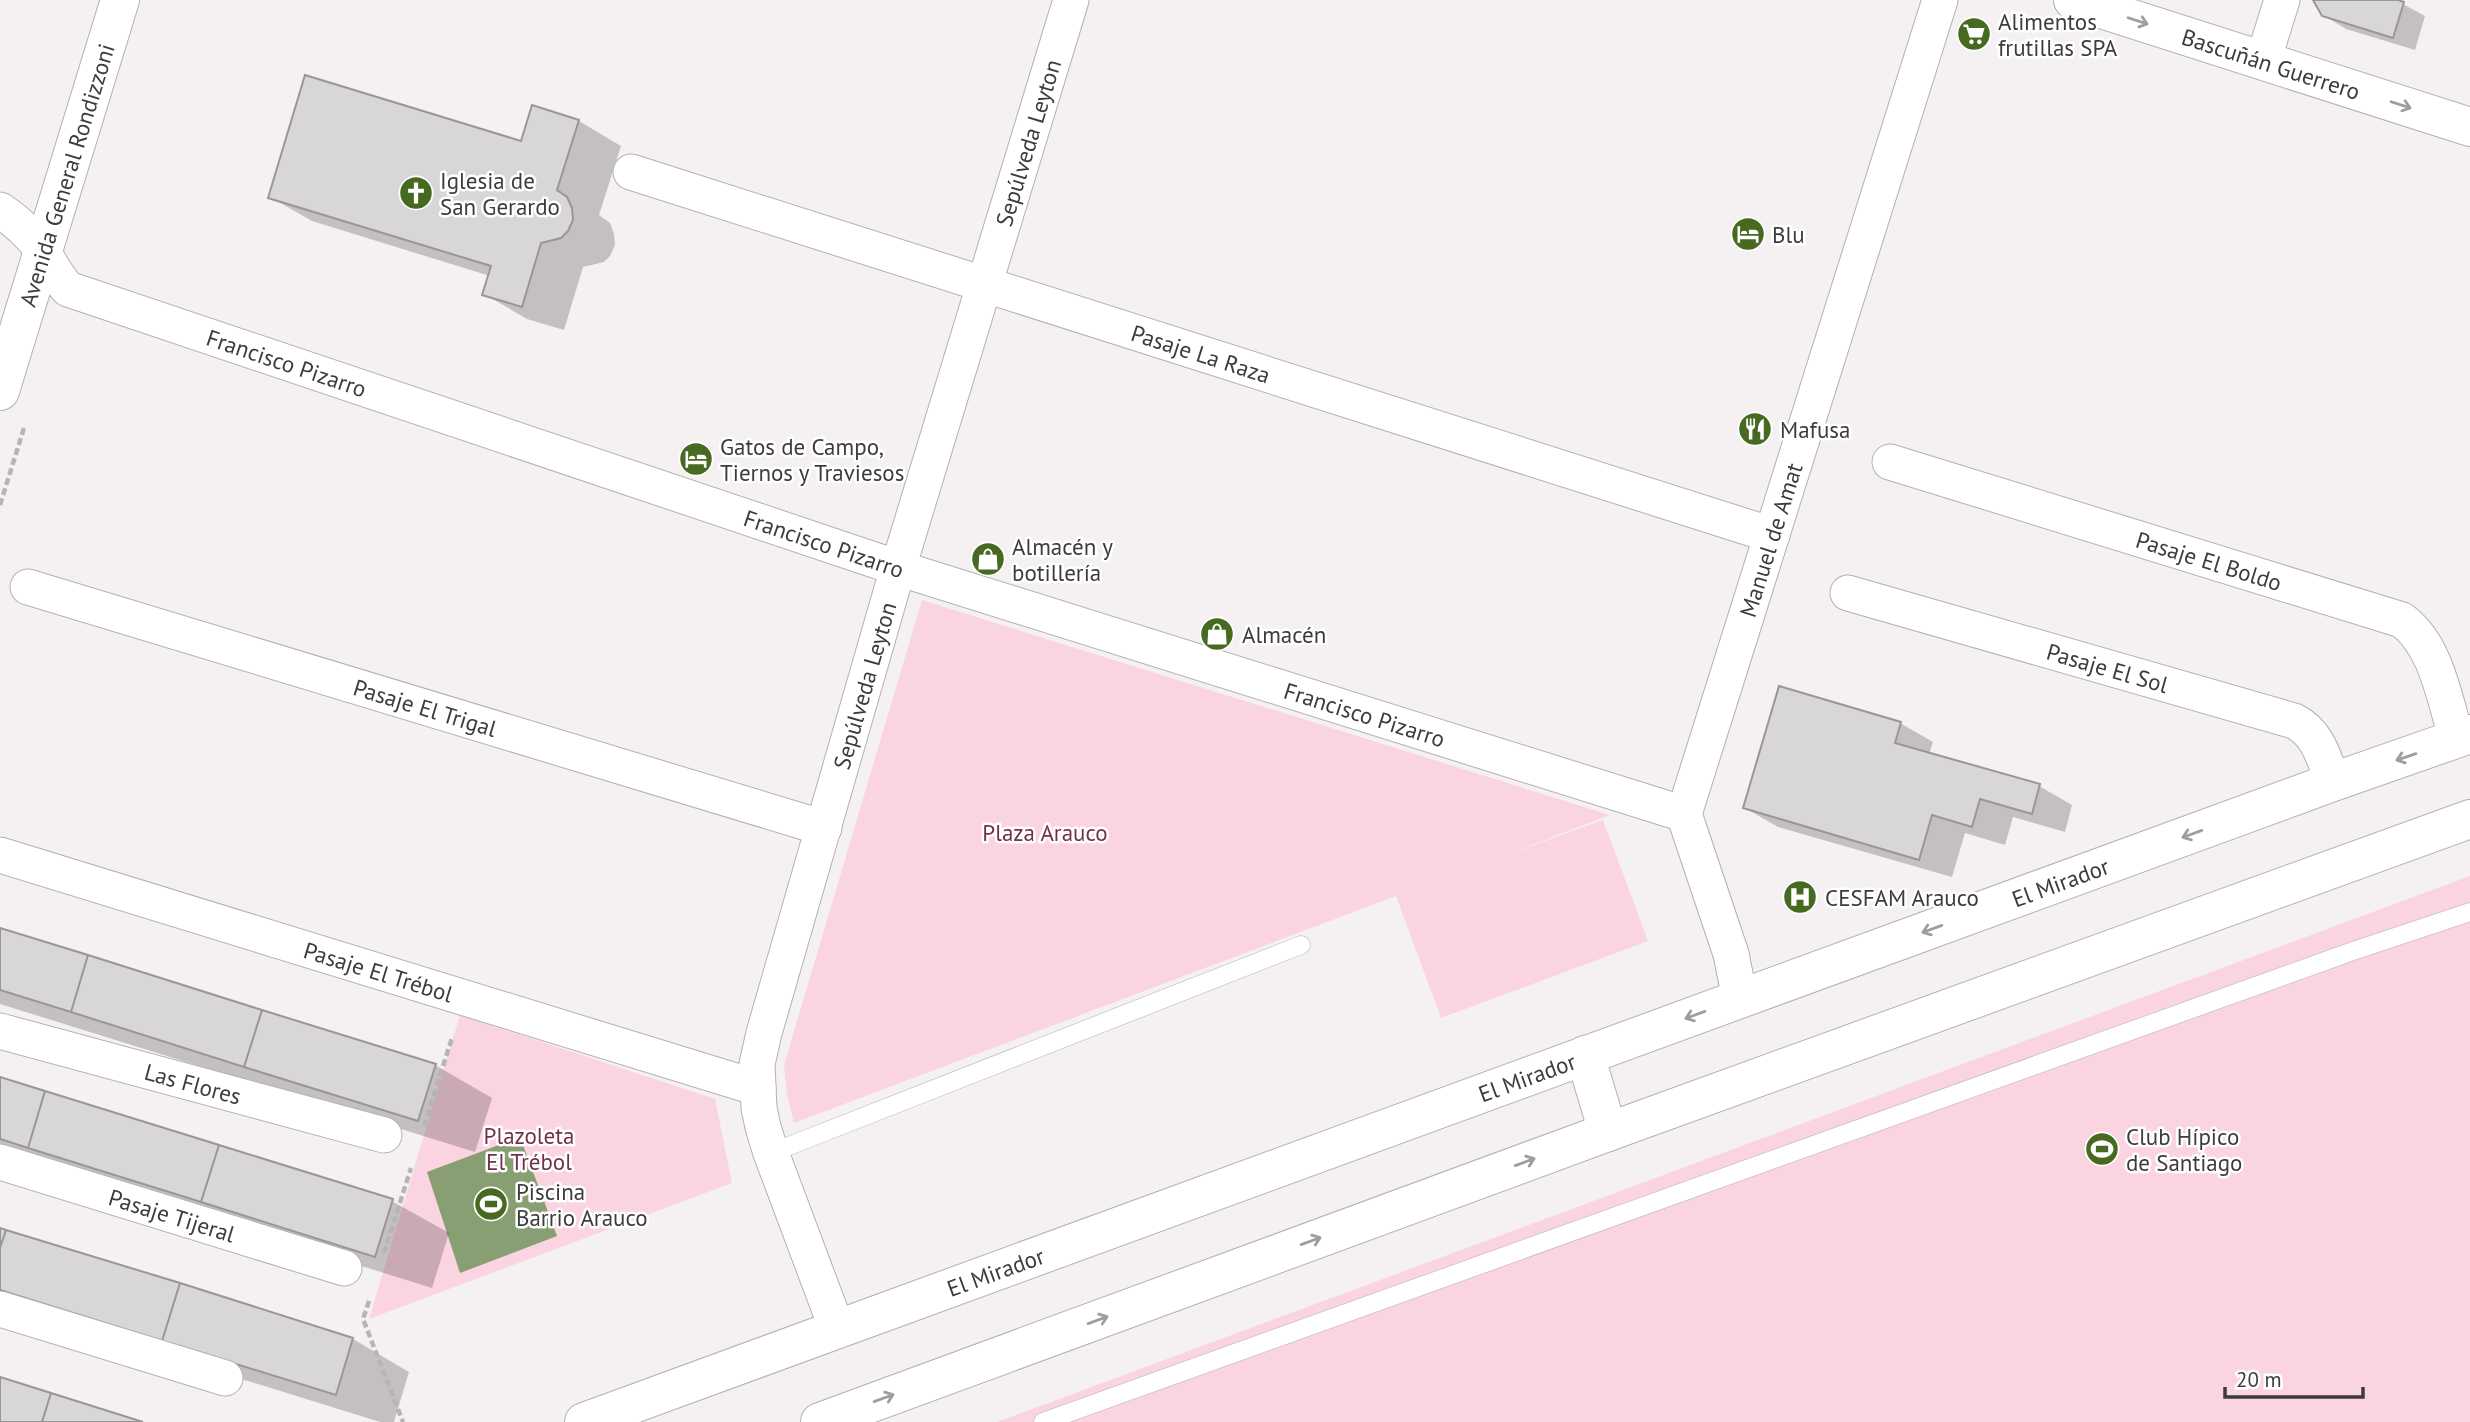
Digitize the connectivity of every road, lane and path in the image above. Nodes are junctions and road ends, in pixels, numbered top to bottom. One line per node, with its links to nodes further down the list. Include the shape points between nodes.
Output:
1 (120, 0): 10 (main road, Avenida General Rondizzoni)
2 (1071, 0): 11 (street, Sepúlveda Leyton)
3 (1940, 0): 14 (street, Manuel de Amat)
4 (2073, 0): 6 (main road, Bascuñán Guerrero, one-way to 6)
5 (2282, 0): 6 (street)
6 (2263, 61): 7 (main road, Bascuñán Guerrero, one-way to 7)
7 (2470, 127)
8 (631, 172): 11 (street, Pasaje La Raza)
9 (0, 211): 10 (street, Francisco Pizarro)
10 (43, 251): 12 (main road, Avenida General Rondizzoni); 15 (street, Francisco Pizarro, via 68,289)
11 (985, 284): 14 (street, Pasaje La Raza); 15 (street, Sepúlveda Leyton)
12 (0, 391)
13 (1890, 461): 18 (street, Pasaje El Boldo, via 2402,620 2424,642)
14 (1772, 535): 20 (street, Manuel de Amat)
15 (898, 568): 20 (street, Francisco Pizarro); 22 (street, Sepúlveda Leyton)
16 (28, 587): 22 (street, Pasaje El Trigal)
17 (1848, 593): 19 (street, Pasaje El Sol, via 2294,721 2314,737)
18 (2463, 737): 19 (main road, El Mirador, one-way to 19)
19 (2333, 782): 27 (main road, El Mirador, one-way to 27)
20 (1684, 814): 27 (street, via 1731,954)
21 (2470, 819): 31 (main road)
22 (824, 828): 30 (street, Sepúlveda Leyton, via 764,1033 757,1063)
23 (0, 855): 26 (street, Pasaje El Trébol)
24 (2470, 912): 47 (lane)
25 (1301, 945): 34 (lane)
26 (464, 998): 30 (street, Pasaje El Trébol); 32 (path)
27 (1741, 999): 29 (main road, El Mirador, one-way to 29)
28 (0, 1031): 33 (street, Las Flores)
29 (1585, 1055): 31 (main road); 41 (main road, El Mirador)
30 (758, 1088): 34 (street, Sepúlveda Leyton)
31 (1608, 1132): 46 (main road, one-way to 31)
32 (422, 1134)
33 (384, 1135)
34 (771, 1153): 41 (street, Sepúlveda Leyton)
35 (414, 1160): 37 (path)
36 (0, 1163): 38 (street, Pasaje Tijeral)
37 (380, 1265)
38 (344, 1268)
39 (370, 1299): 44 (path, via 363,1319)
40 (0, 1309): 42 (street)
41 (837, 1329): 43 (main road, El Mirador)
42 (225, 1378)
43 (643, 1412): 45 (main road, El Mirador)
44 (403, 1422)
45 (584, 1422)
46 (820, 1422)
47 (1043, 1422)

